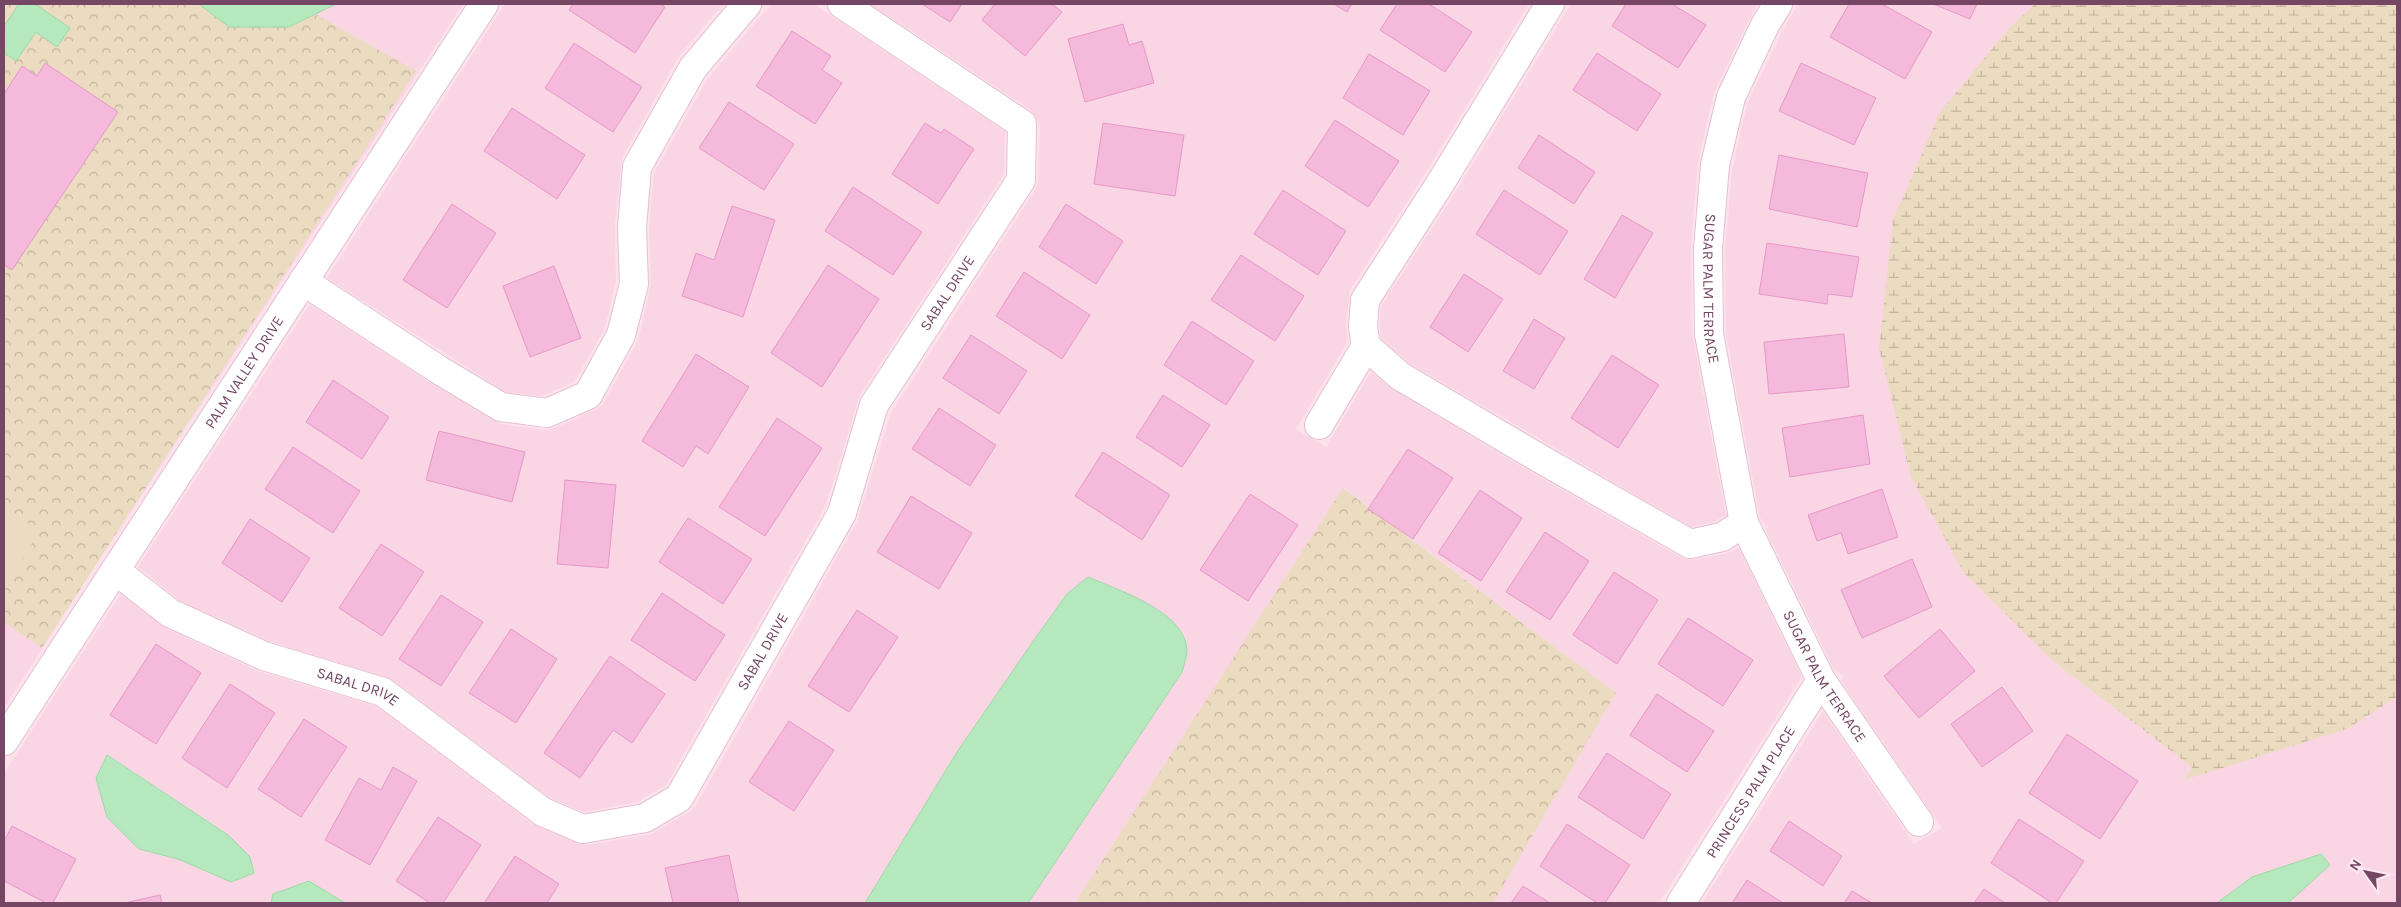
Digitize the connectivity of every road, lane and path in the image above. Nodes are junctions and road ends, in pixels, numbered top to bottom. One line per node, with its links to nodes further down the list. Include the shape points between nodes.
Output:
1 (484, 4): 6 (street, PALM VALLEY DRIVE)
2 (747, 4): 6 (street, via 693,68 637,167 632,228 634,284 621,335 588,395 547,413 502,407)
3 (842, 4): 10 (street, SABAL DRIVE, via 1022,124 1020,180 874,405 842,513 679,798 645,818 583,829 543,812 383,692 255,652 170,613)
4 (1550, 4): 7 (street, via 1438,187 1364,300)
5 (1778, 4): 9 (street, SUGAR PALM TERRACE, via 1731,97 1715,165 1708,249 1709,334)
6 (303, 281): 10 (street, PALM VALLEY DRIVE)
7 (1366, 346): 8 (street); 9 (street, via 1400,376 1690,544 1722,537)
8 (1319, 424)
9 (1744, 523): 11 (street, SUGAR PALM TERRACE)
10 (115, 570): 12 (street, PALM VALLEY DRIVE)
11 (1821, 680): 13 (street, SUGAR PALM TERRACE); 14 (street, PRINCESS PALM PLACE)
12 (4, 741)
13 (1919, 822)
14 (1681, 903)

